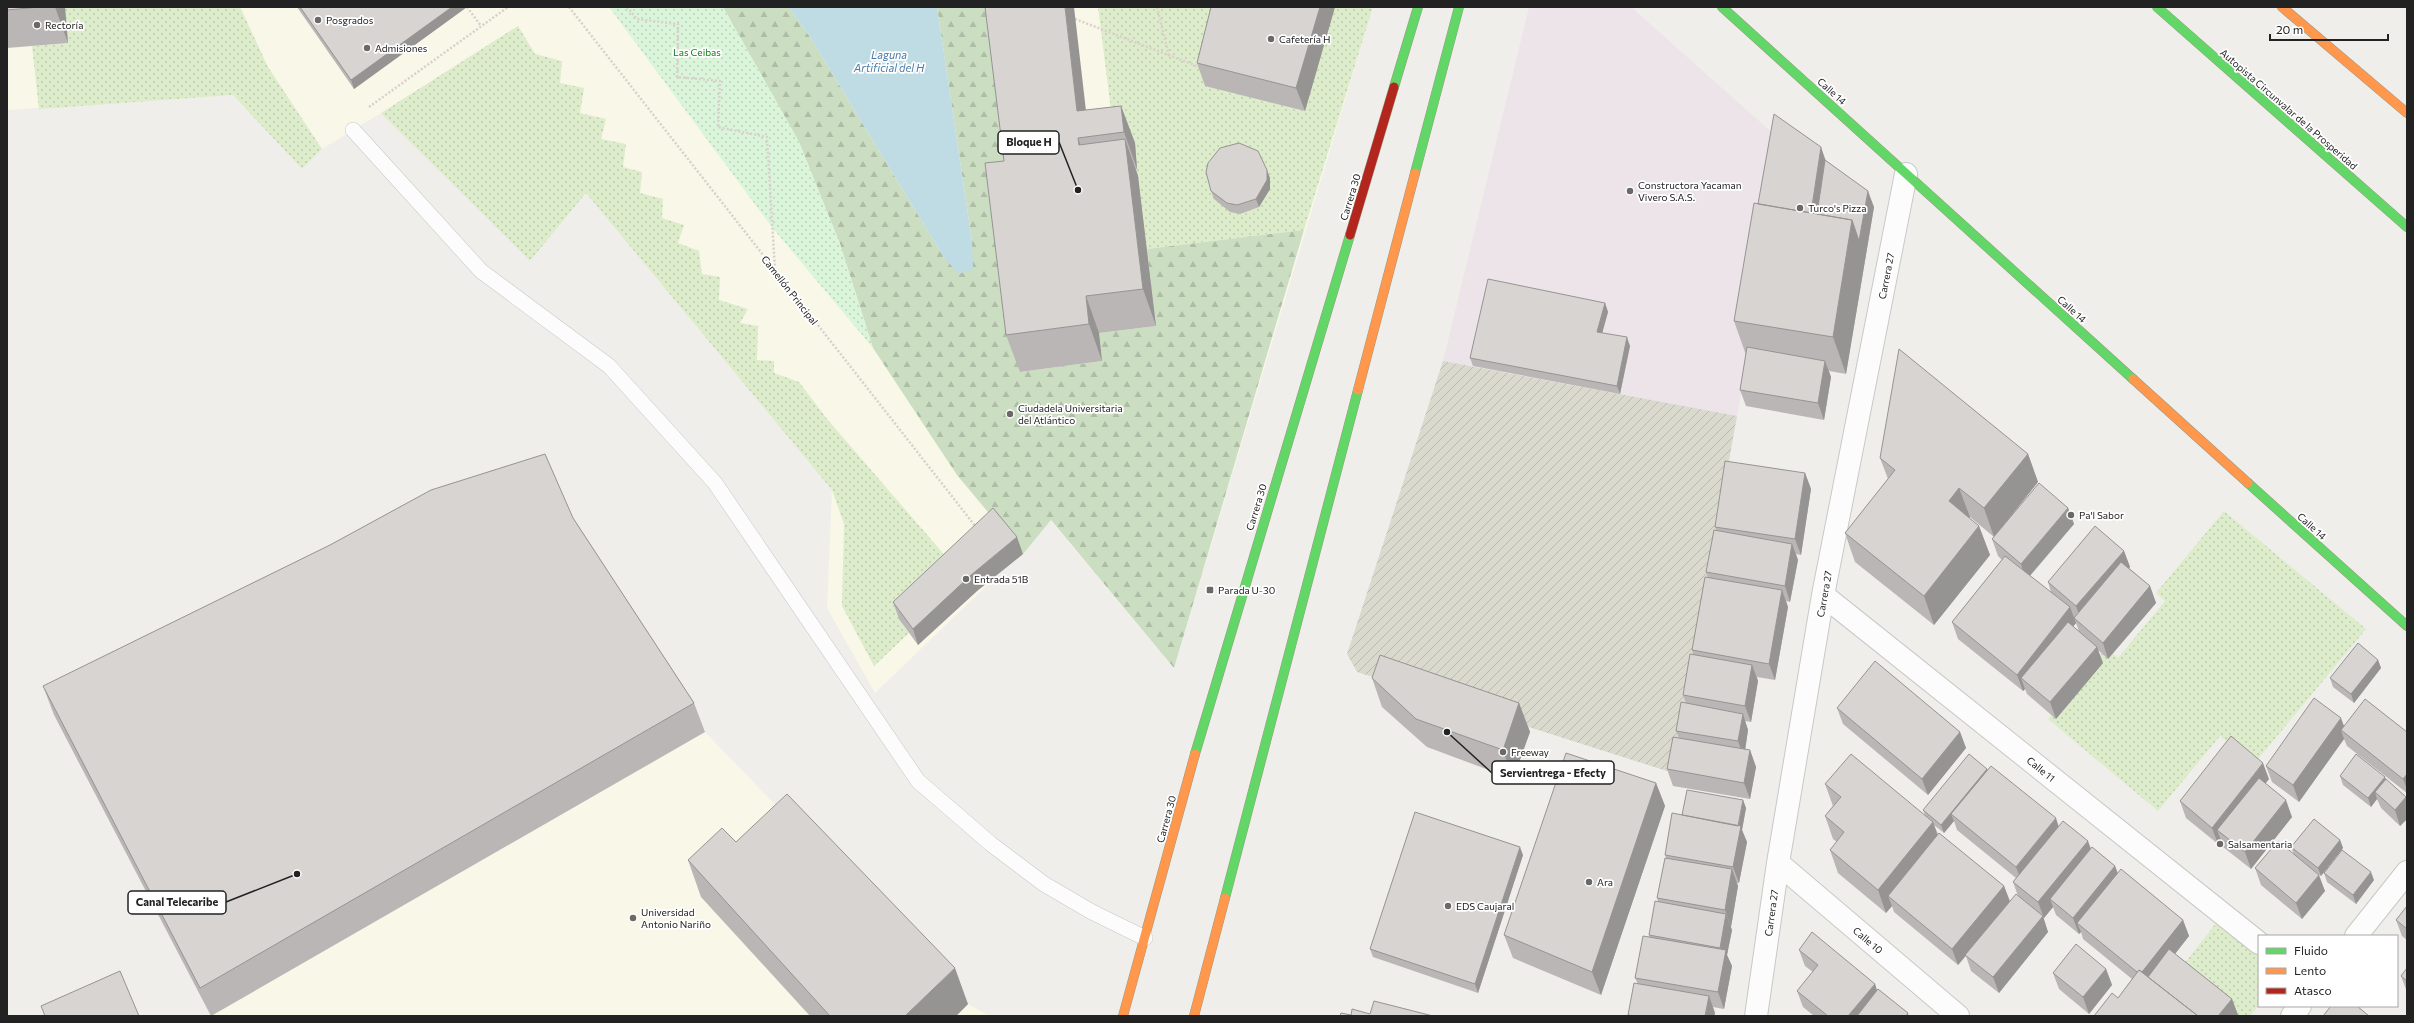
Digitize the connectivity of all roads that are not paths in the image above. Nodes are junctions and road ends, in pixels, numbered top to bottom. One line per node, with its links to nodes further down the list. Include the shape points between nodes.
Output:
1 (1418, 7): 17 (main road, Carrera 30, via 1203,725)
2 (1459, 7): 21 (main road)
3 (1722, 7): 10 (main road, Calle 14)
4 (2157, 7): 11 (main road, Autopista Circunvalar de la Prosperidad)
5 (2282, 7): 7 (main road)
6 (2311, 20): 7 (main road)
7 (2314, 34): 8 (main road)
8 (2407, 113)
9 (353, 130): 17 (lane, via 481,271 609,366 715,483 918,781 991,844 1044,884 1092,912)
10 (1906, 174): 12 (street, Carrera 27); 13 (main road, Calle 14)
11 (2407, 227)
12 (1823, 595): 14 (street, Carrera 27); 18 (street, Calle 11)
13 (2407, 626)
14 (1778, 863): 22 (street, Carrera 27); 23 (street, Calle 10)
15 (2407, 872): 16 (street)
16 (2357, 935)
17 (1145, 938): 20 (main road, Carrera 30)
18 (2258, 942)
19 (2299, 1007): 24 (street)
20 (1123, 1016)
21 (1194, 1016)
22 (1756, 1016)
23 (1958, 1016)
24 (2292, 1016)

